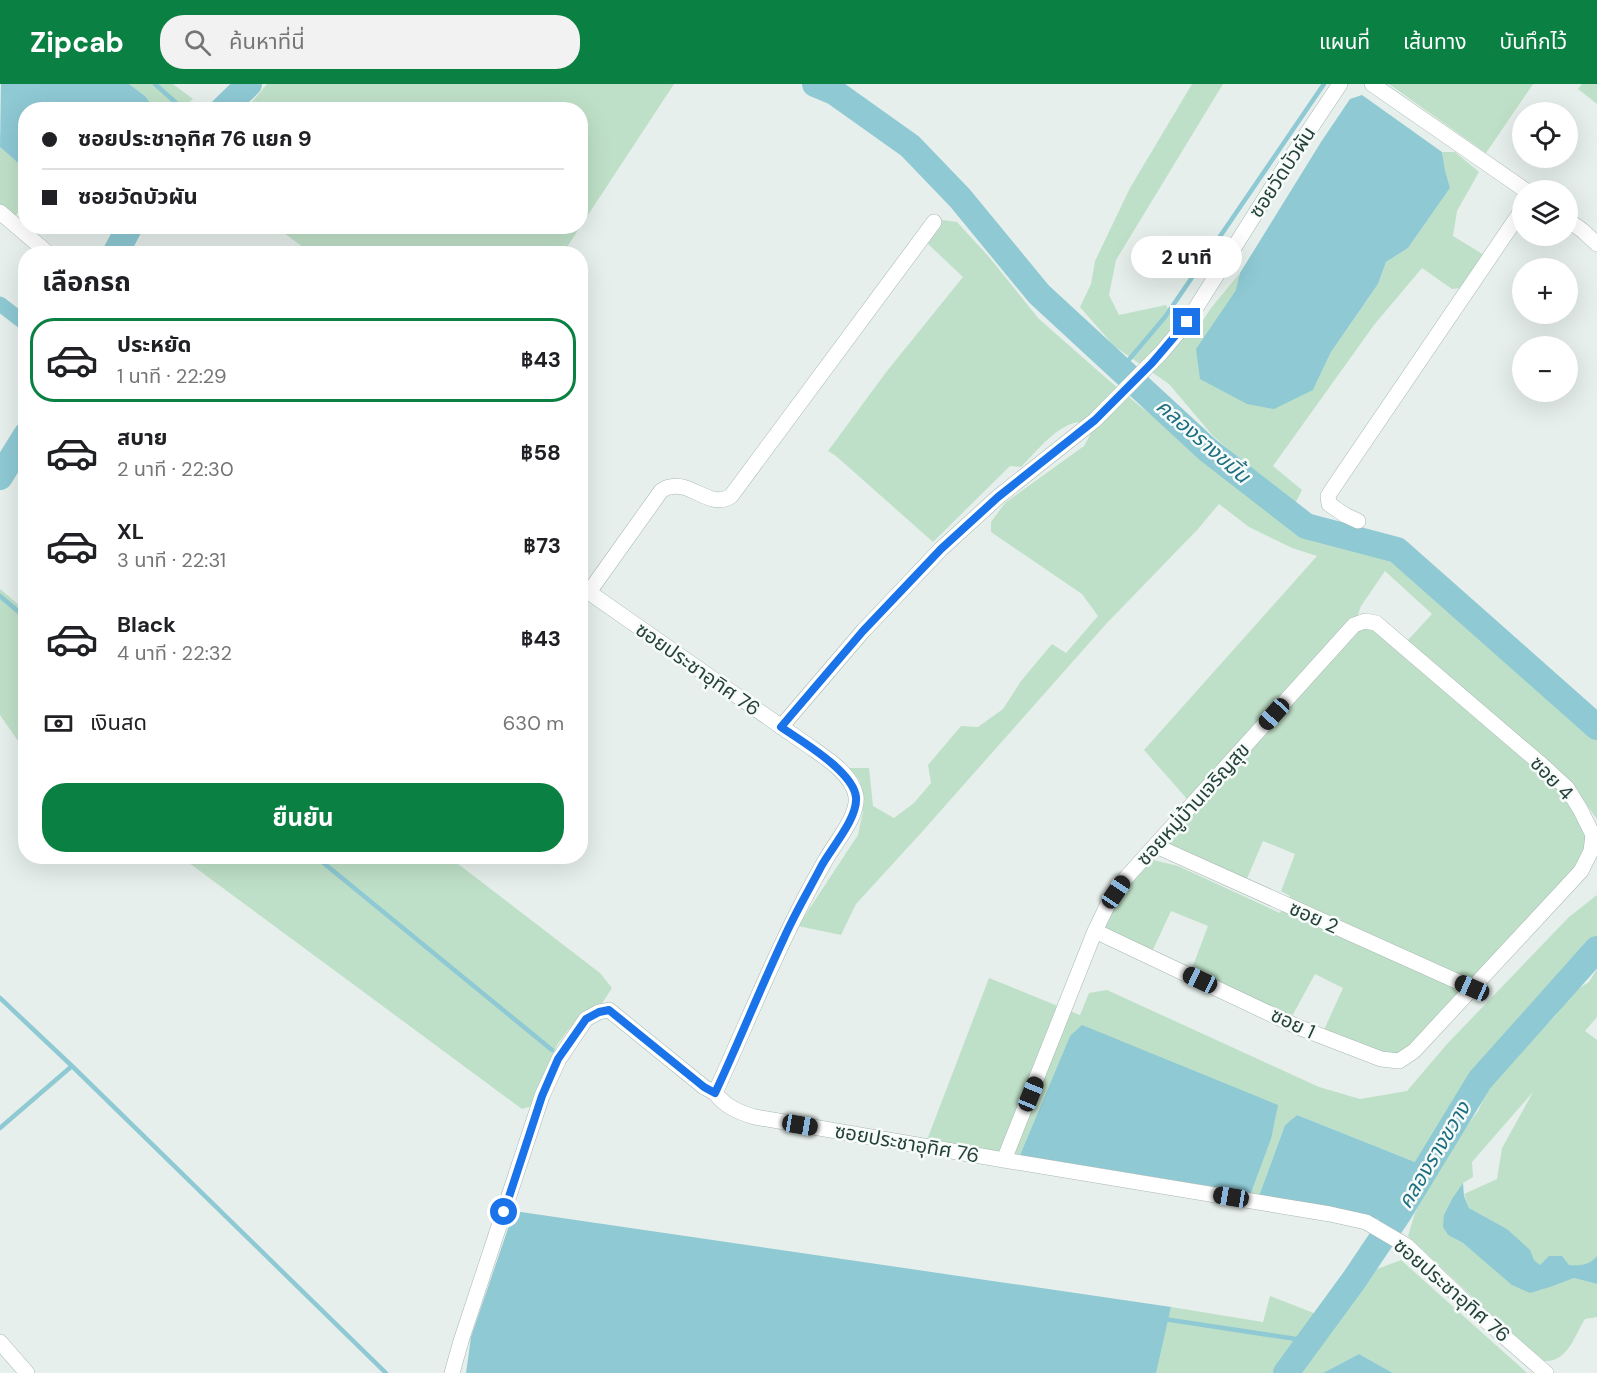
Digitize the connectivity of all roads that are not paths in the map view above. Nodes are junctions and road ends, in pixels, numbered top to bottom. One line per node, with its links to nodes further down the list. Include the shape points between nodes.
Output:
1 (1340, 84): 16 (street, ซอยวัดบัวผัน, via 1187,322 1161,353 1095,420 998,497 941,549 863,631)
2 (1372, 84): 3 (street)
3 (1512, 181)
4 (0, 212): 7 (street)
5 (934, 222): 13 (street, via 731,496 716,501 682,487 661,491)
6 (1512, 225): 12 (street, via 1331,491 1329,504)
7 (18, 227)
8 (1578, 227): 10 (street)
9 (26, 234): 11 (street)
10 (1597, 244)
11 (41, 246)
12 (1358, 521)
13 (588, 585)
14 (588, 591): 16 (street, ซอยประชาอุทิศ 76)
15 (1376, 623): 17 (street, ซอยหมู่บ้านเจริญสุข, via 1354,625); 19 (street, ซอย 4, via 1567,788 1593,835 1591,851 1581,871)
16 (781, 727): 20 (street, ซอยประชาอุทิศ 76, via 851,782 856,797 854,815 801,903)
17 (1156, 846): 18 (street, ซอยหมู่บ้านเจริญสุข, via 1124,880); 19 (street, ซอย 2)
18 (1095, 931): 19 (street, ซอย 1, via 1298,1027 1381,1059 1399,1061 1414,1051); 21 (street, ซอยหมู่บ้านเจริญสุข)
19 (1472, 988)
20 (715, 1093): 21 (street, ซอยประชาอุทิศ 76, via 738,1112 755,1117); 24 (street, via 609,1010 586,1019 558,1059 542,1096)
21 (1004, 1160): 25 (street, ซอยประชาอุทิศ 76, via 1366,1222 1407,1246)
22 (0, 1342): 23 (street)
23 (27, 1373)
24 (452, 1373)
25 (1546, 1373)

